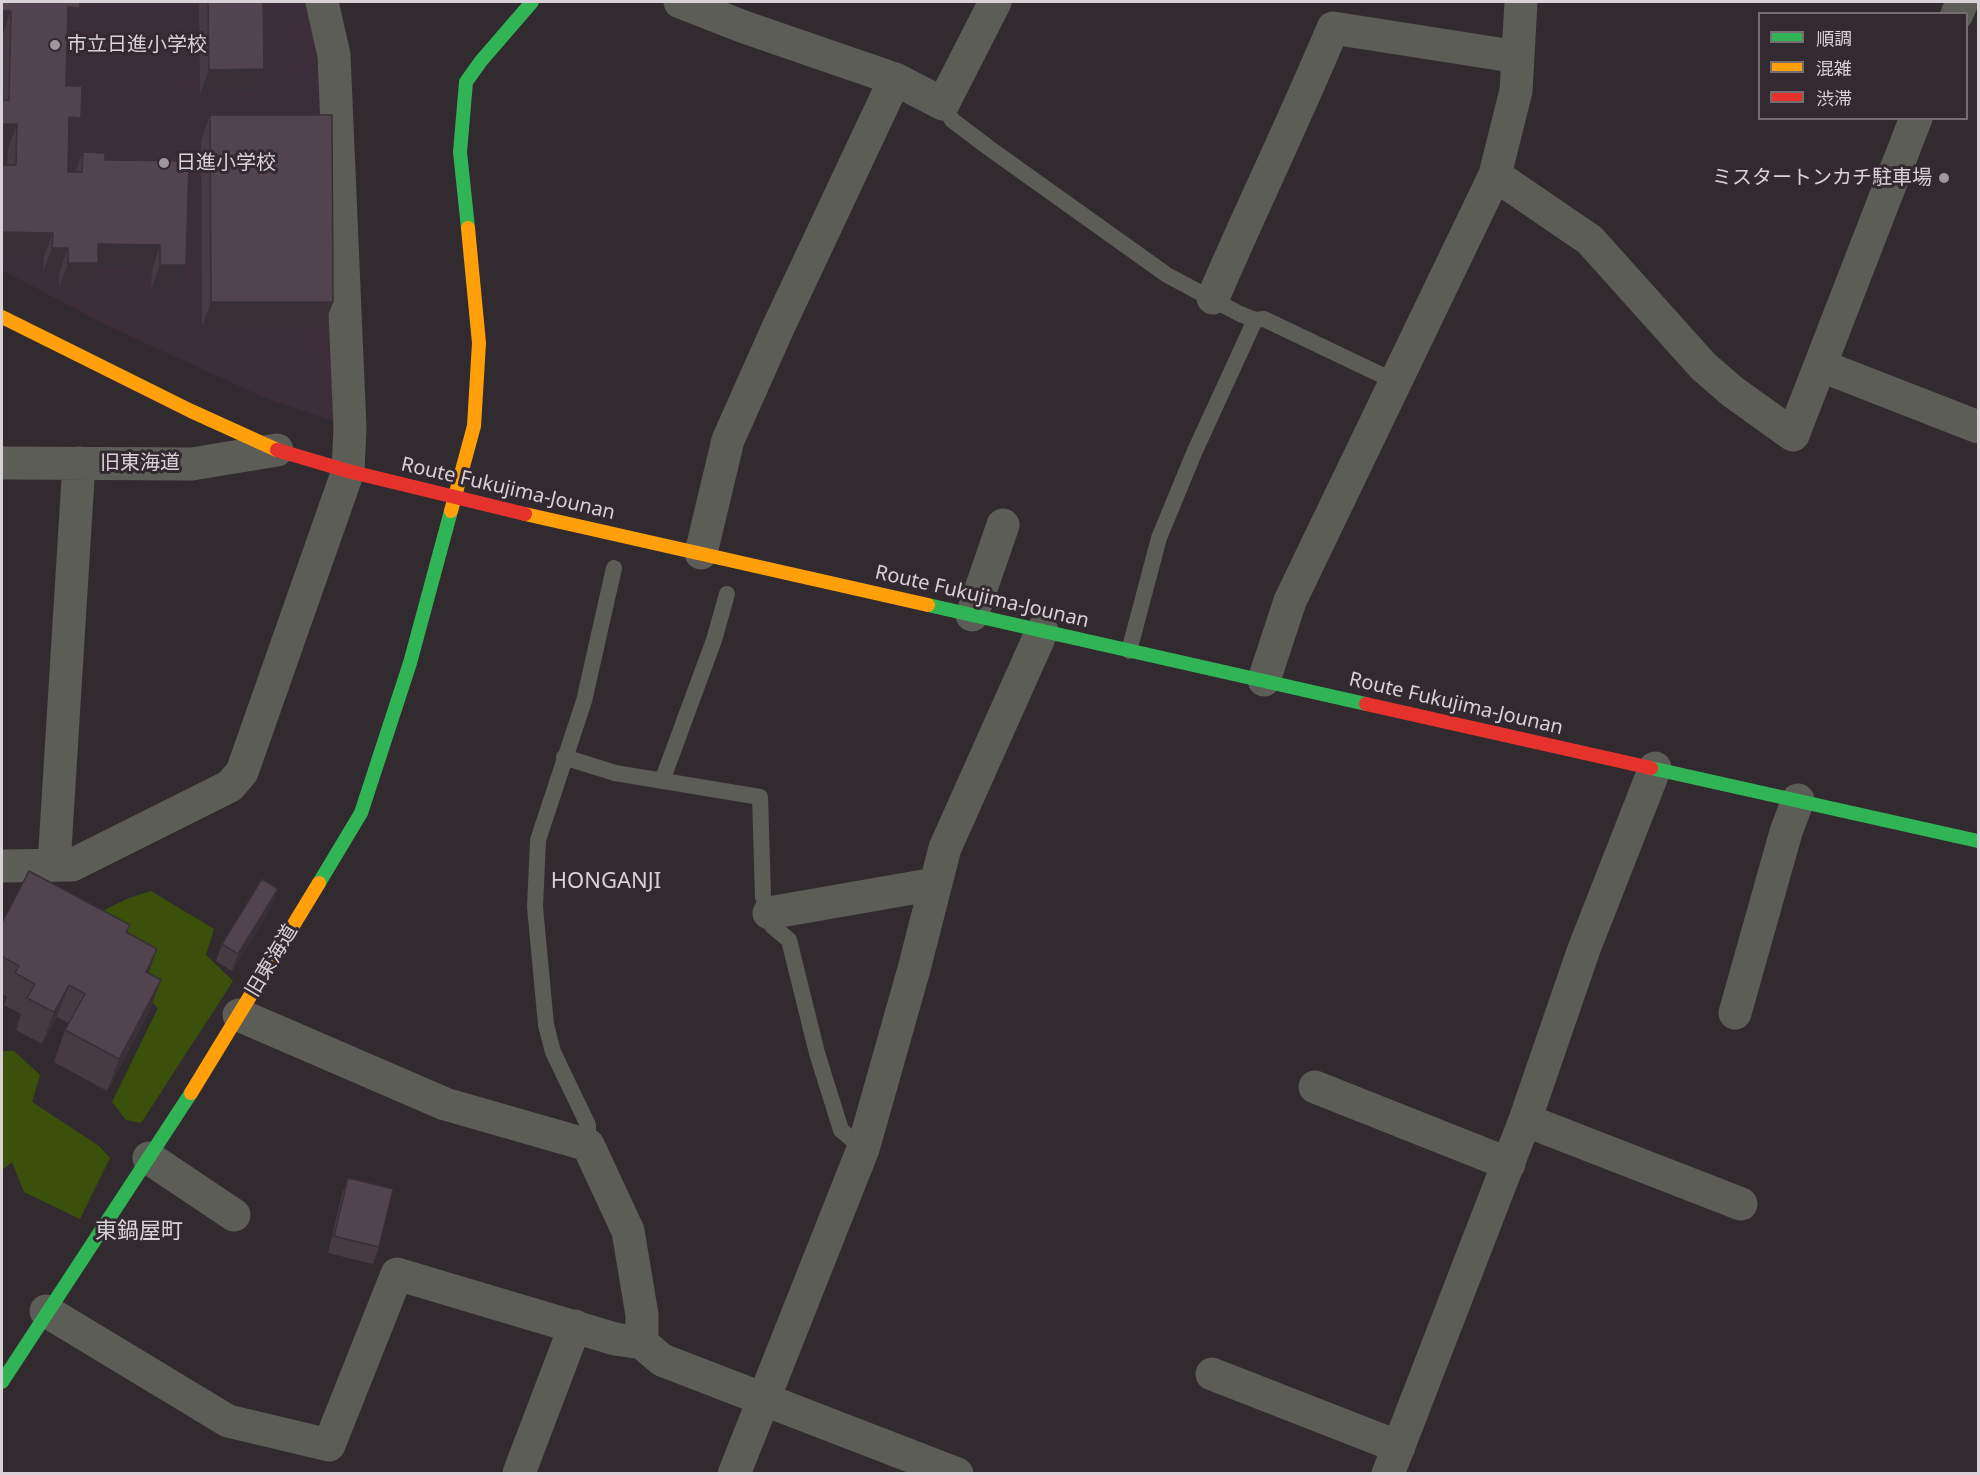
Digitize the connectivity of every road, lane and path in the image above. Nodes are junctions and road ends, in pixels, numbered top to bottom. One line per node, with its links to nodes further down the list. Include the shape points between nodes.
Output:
1 (322, 2): 20 (street, via 334,55 350,428)
2 (532, 2): 21 (main road, 旧東海道, via 466,82 460,152 479,343 474,426)
3 (680, 2): 7 (street)
4 (995, 2): 8 (street)
5 (1521, 2): 6 (street)
6 (1518, 57): 10 (street, via 1516,91); 11 (street, via 1333,28)
7 (895, 79): 8 (street); 23 (street, via 728,441)
8 (943, 105): 11 (lane, via 952,120 989,148 1167,275)
9 (1915, 120): 14 (street)
10 (1495, 175): 14 (street, via 1590,240 1703,366 1793,435); 15 (street)
11 (1213, 298): 13 (lane)
12 (2, 317): 17 (main road, Route Fukujima-Jounan)
13 (1255, 320): 15 (lane, via 1264,319); 28 (lane, via 1163,529)
14 (1818, 370): 16 (street, via 1832,370)
15 (1394, 381): 29 (street, via 1290,601)
16 (1978, 427)
17 (277, 450): 19 (street, 旧東海道, via 192,464); 20 (main road, Route Fukujima-Jounan)
18 (2, 463): 19 (street, 旧東海道)
19 (79, 463): 35 (street)
20 (348, 471): 21 (main road, Route Fukujima-Jounan); 35 (street, via 242,772 230,786 72,865)
21 (454, 498): 23 (main road, Route Fukujima-Jounan); 40 (main road, 旧東海道, via 410,663 361,813)
22 (1003, 525): 26 (street)
23 (700, 553): 26 (main road, Route Fukujima-Jounan)
24 (614, 568): 30 (lane, via 584,701)
25 (727, 594): 32 (lane)
26 (972, 615): 27 (main road, Route Fukujima-Jounan)
27 (1042, 631): 28 (main road, Route Fukujima-Jounan); 37 (street, via 945,848)
28 (1129, 651): 29 (main road, Route Fukujima-Jounan)
29 (1264, 680): 31 (main road, Route Fukujima-Jounan)
30 (564, 757): 32 (lane, via 615,773); 43 (lane, via 538,840 536,907 546,1024 553,1052 588,1125)
31 (1655, 768): 33 (main road, Route Fukujima-Jounan); 42 (street, via 1584,950)
32 (663, 781): 38 (lane, via 760,797 763,897)
33 (1797, 800): 34 (main road, Route Fukujima-Jounan); 39 (street)
34 (1978, 841)
35 (54, 865): 36 (street)
36 (2, 866)
37 (935, 884): 38 (street); 44 (street)
38 (769, 913): 44 (lane, via 772,926 789,940 841,1130)
39 (1735, 1013)
40 (239, 1015): 43 (street, via 445,1104); 45 (main road, 旧東海道)
41 (1315, 1087): 46 (street)
42 (1525, 1120): 46 (street); 47 (street)
43 (588, 1145): 51 (street, via 628,1231 642,1315)
44 (862, 1149): 54 (street)
45 (149, 1158): 48 (street); 49 (main road, 旧東海道)
46 (1509, 1164): 55 (street)
47 (1741, 1204)
48 (234, 1215)
49 (46, 1311): 50 (street, via 228,1421 329,1445 397,1274); 53 (main road, 旧東海道)
50 (575, 1326): 51 (street); 56 (street)
51 (642, 1343): 54 (street, via 662,1360)
52 (1212, 1374): 55 (street)
53 (2, 1382)
54 (765, 1399): 57 (street); 58 (street)
55 (1394, 1460)
56 (519, 1473)
57 (734, 1473)
58 (957, 1473)

